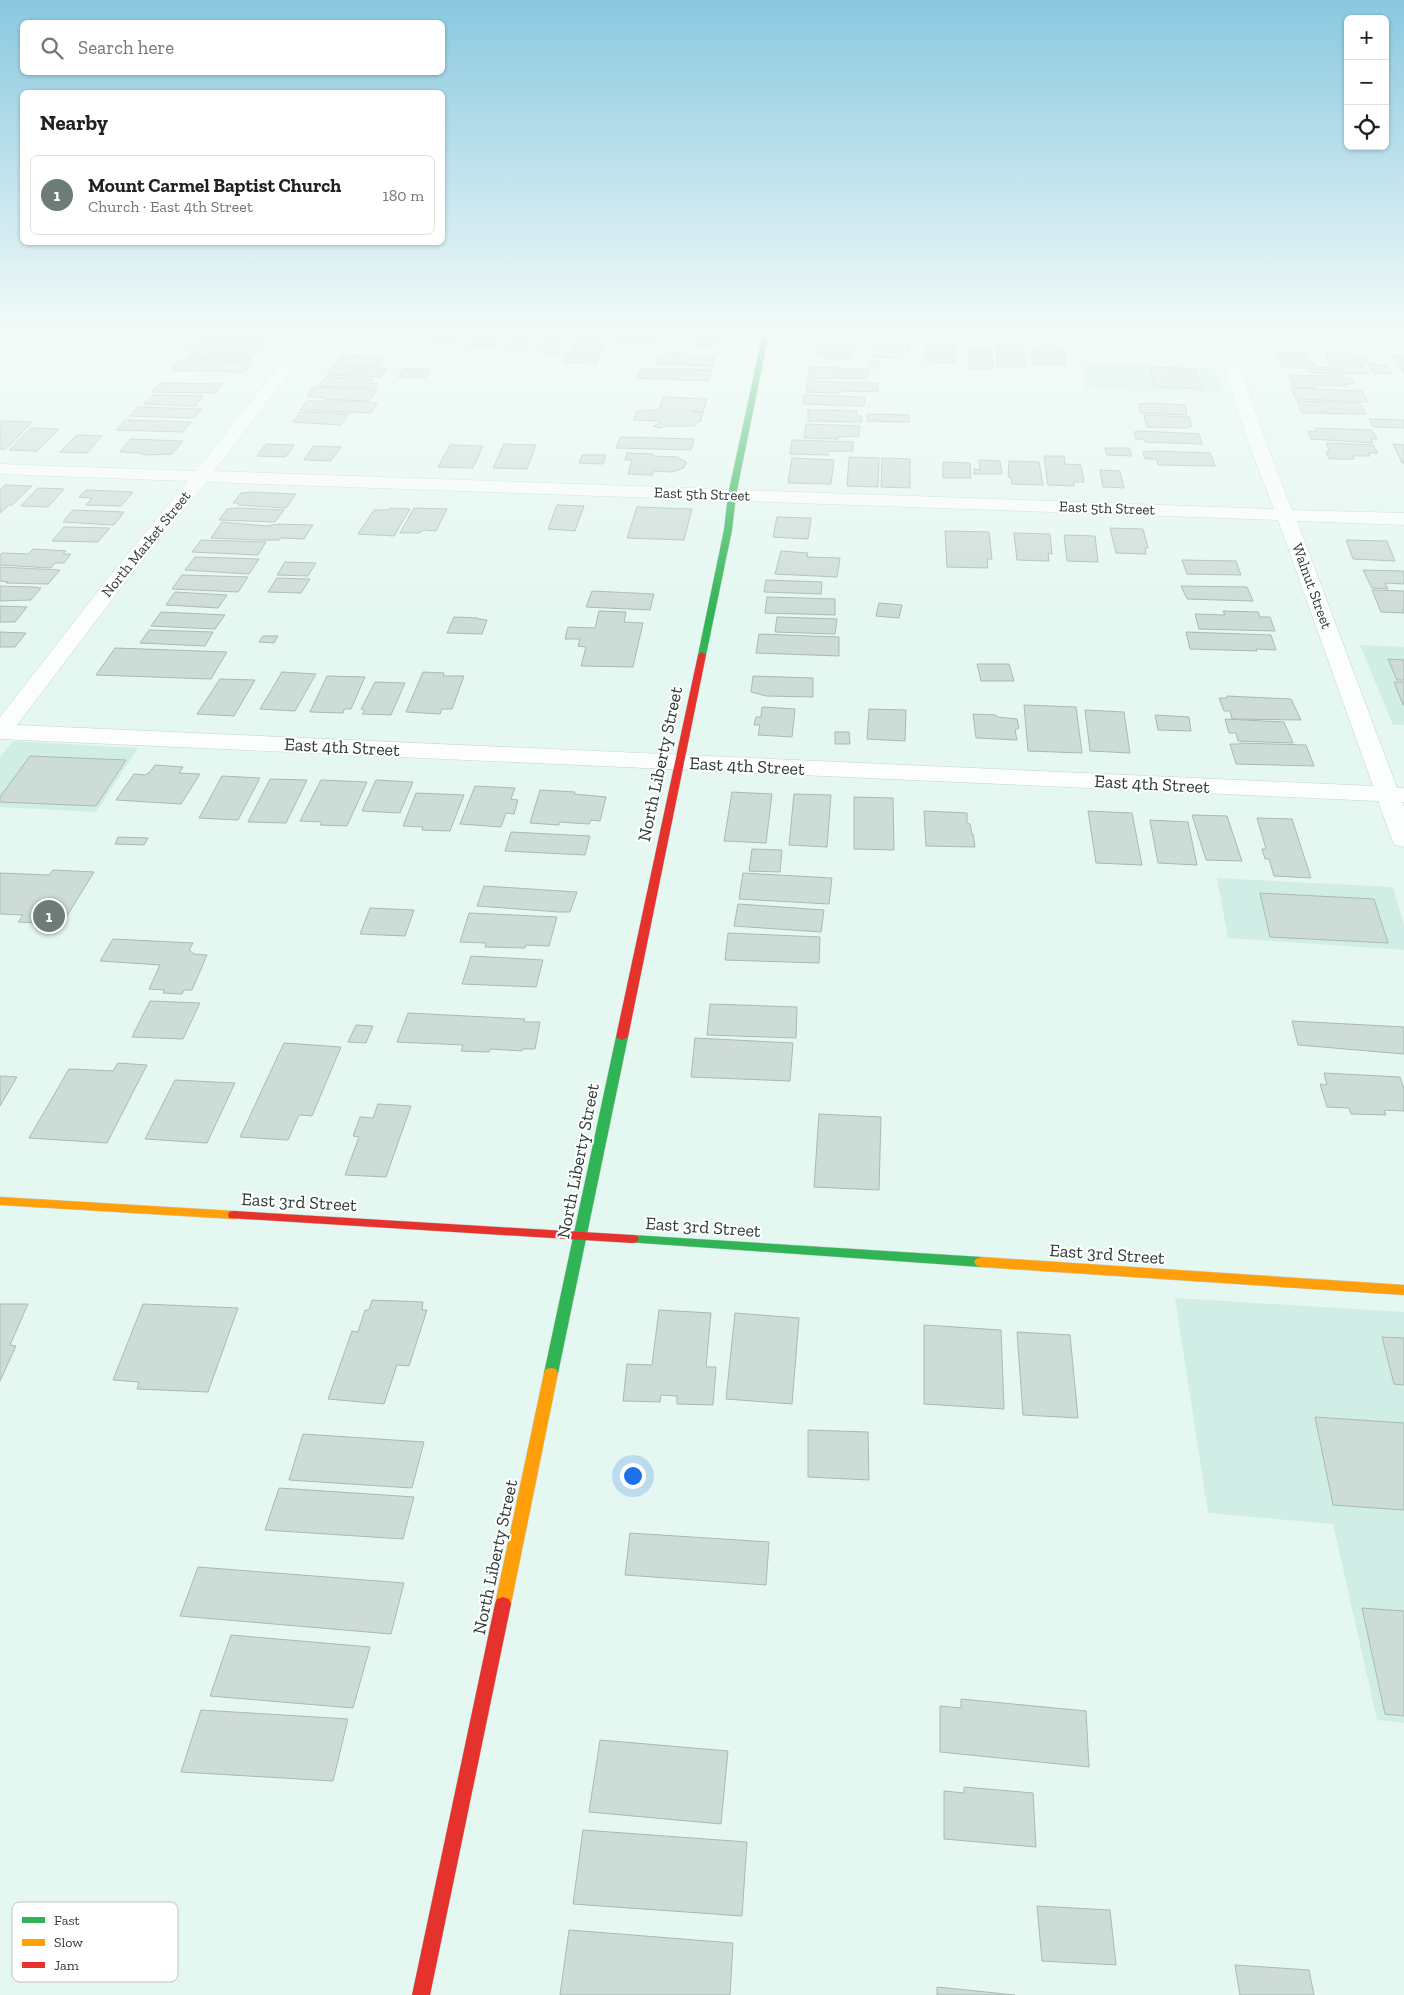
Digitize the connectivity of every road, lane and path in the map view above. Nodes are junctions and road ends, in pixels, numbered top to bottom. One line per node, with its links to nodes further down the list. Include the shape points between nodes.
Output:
1 (240, 426): 5 (street, North Market Street)
2 (746, 426): 6 (street, North Liberty Street)
3 (1252, 426): 7 (street, Walnut Street)
4 (0, 469): 5 (street, East 5th Street)
5 (201, 476): 6 (street, East 5th Street); 9 (street, North Market Street)
6 (732, 495): 7 (street, East 5th Street); 10 (street, North Liberty Street, via 728,530)
7 (1285, 514): 8 (street, East 5th Street); 11 (street, Walnut Street)
8 (1404, 519)
9 (0, 731): 10 (street, East 4th Street)
10 (678, 763): 11 (street, East 4th Street); 14 (street, North Liberty Street)
11 (1396, 794): 12 (street, Walnut Street)
12 (1404, 840)
13 (0, 1201): 14 (street, East 3rd Street)
14 (581, 1236): 15 (street, East 3rd Street); 16 (street, North Liberty Street)
15 (1404, 1290)
16 (421, 1995)

